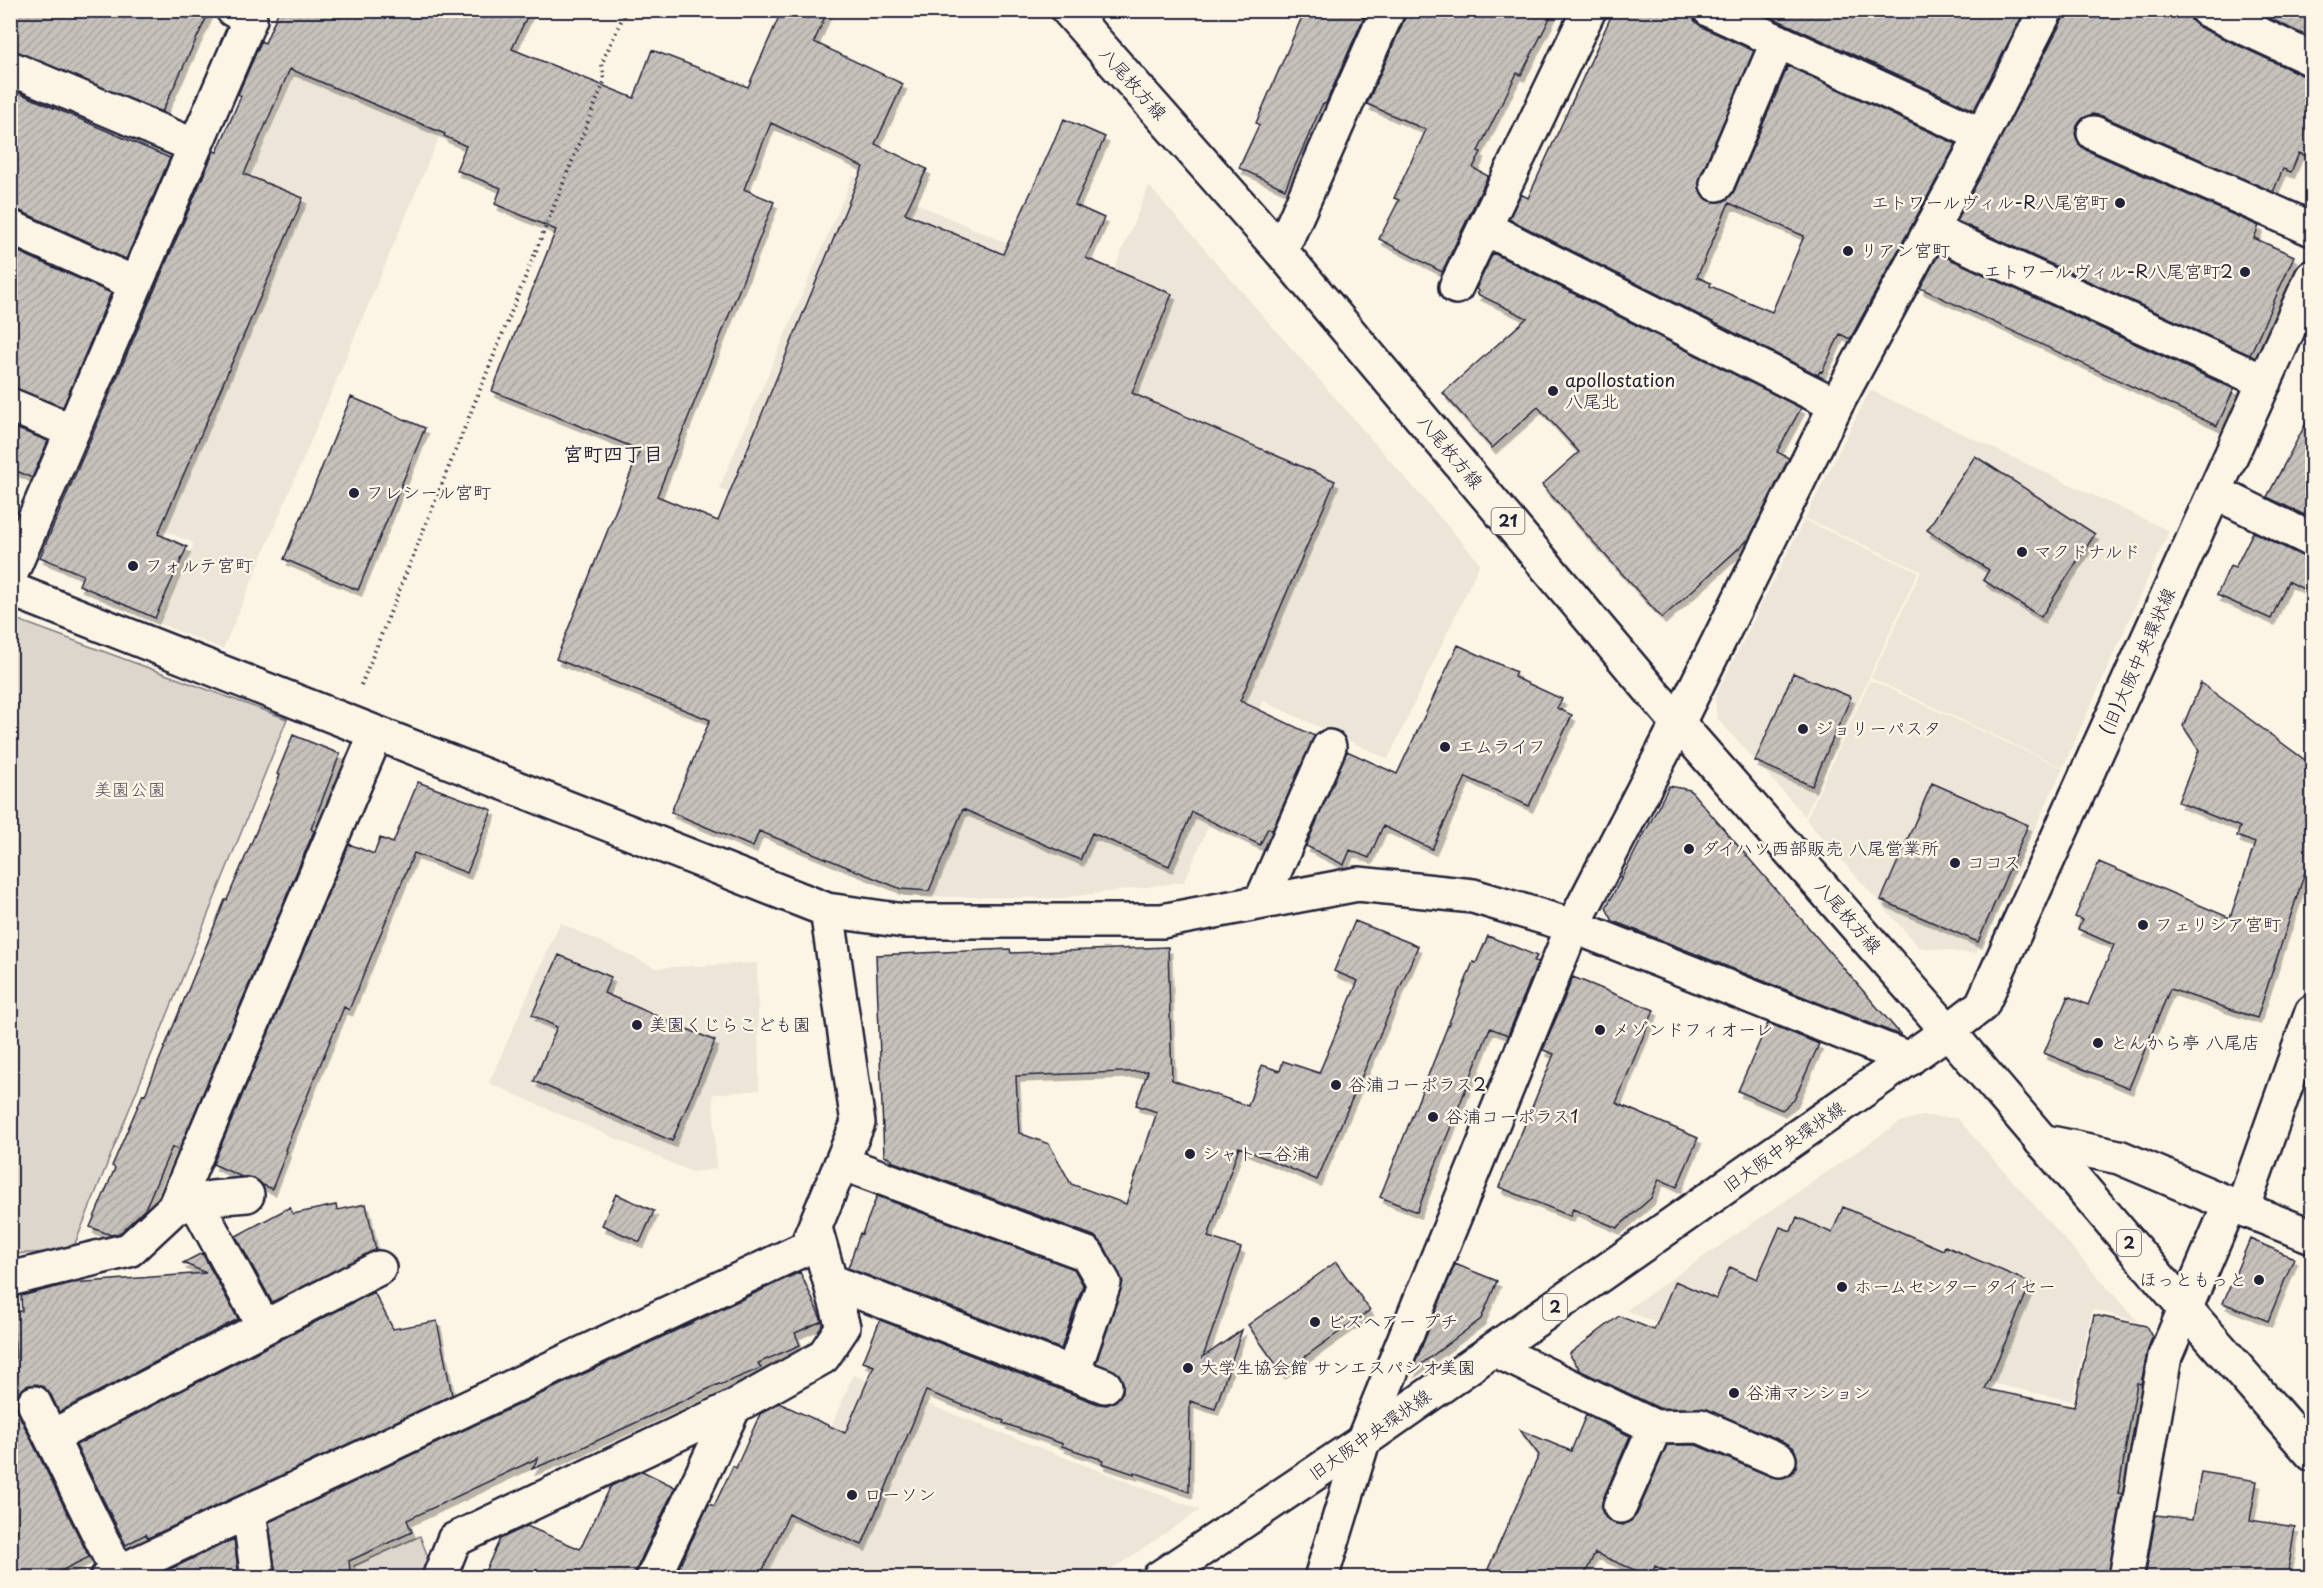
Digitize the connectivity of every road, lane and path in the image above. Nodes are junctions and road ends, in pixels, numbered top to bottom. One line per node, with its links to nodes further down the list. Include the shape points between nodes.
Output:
1 (233, 10): 14 (street, via 250,19)
2 (626, 10): 32 (path, via 602,63 604,82)
3 (1068, 10): 20 (street, 八尾枚方線 / 21)
4 (1388, 10): 20 (street)
5 (1589, 10): 17 (street)
6 (1710, 10): 9 (street)
7 (2046, 10): 13 (street)
8 (2207, 10): 10 (street)
9 (1778, 41): 13 (street); 15 (street)
10 (2313, 58)
11 (10, 68): 14 (street)
12 (2094, 134): 18 (street)
13 (1982, 135): 19 (street)
14 (195, 146): 22 (street)
15 (1717, 184)
16 (10, 227): 22 (street)
17 (1485, 228): 23 (street); 26 (street)
18 (2313, 229)
19 (1931, 230): 24 (street); 26 (street)
20 (1281, 251): 33 (street, 八尾枚方線 / 21)
21 (2313, 277): 24 (street, (旧)大阪中央環状線 / 2)
22 (136, 284): 27 (street)
23 (1456, 287)
24 (2265, 382): 28 (street, (旧)大阪中央環状線 / 2)
25 (10, 405): 27 (street)
26 (1836, 405): 33 (street)
27 (72, 431): 30 (street)
28 (2215, 492): 29 (street); 40 (street, (旧)大阪中央環状線 / 2, via 1982,1005)
29 (2313, 540)
30 (10, 576)
31 (10, 589): 32 (street)
32 (346, 722): 34 (street)
33 (1678, 723): 38 (street); 40 (street, 八尾枚方線 / 21)
34 (376, 734): 37 (street); 46 (street)
35 (1329, 747): 36 (street)
36 (1261, 902): 37 (street, via 1162,921 904,921); 38 (street, via 1358,884 1473,896)
37 (827, 909): 44 (street, via 858,1123)
38 (1573, 926): 41 (street); 62 (street)
39 (2313, 1012): 42 (street)
40 (1948, 1032): 41 (street, 旧大阪中央環状線 / 2); 43 (street, 2)
41 (1909, 1059): 55 (street, 旧大阪中央環状線 / 2)
42 (2304, 1061): 47 (street)
43 (2041, 1141): 47 (street, via 2119,1157); 53 (street, 2)
44 (842, 1163): 48 (street); 56 (street, via 1088,1254 1104,1283)
45 (247, 1195): 46 (street)
46 (185, 1205): 51 (street, via 129,1250); 54 (street)
47 (2236, 1206): 49 (street); 53 (street)
48 (814, 1228): 52 (street); 66 (street, via 806,1248)
49 (2313, 1236)
50 (379, 1268): 54 (street)
51 (10, 1279)
52 (830, 1281): 56 (street); 59 (street, via 843,1327 823,1357)
53 (2185, 1308): 63 (street, 2); 73 (street, via 2165,1356)
54 (264, 1327): 61 (street)
55 (1495, 1350): 60 (street); 62 (street, 旧大阪中央環状線 / 2)
56 (1073, 1373): 57 (street)
57 (1106, 1386)
58 (33, 1403): 61 (street)
59 (734, 1407): 70 (street, via 454,1540); 71 (street)
60 (1655, 1427): 64 (street, via 1700,1426); 65 (street)
61 (51, 1437): 67 (street)
62 (1363, 1441): 68 (street); 72 (street, 旧大阪中央環状線 / 2)
63 (2313, 1454)
64 (1779, 1460)
65 (1620, 1506)
66 (249, 1510): 67 (street); 69 (street)
67 (112, 1575)
68 (1327, 1575)
69 (258, 1578)
70 (439, 1578)
71 (653, 1578)
72 (1159, 1578)
73 (2126, 1578)

